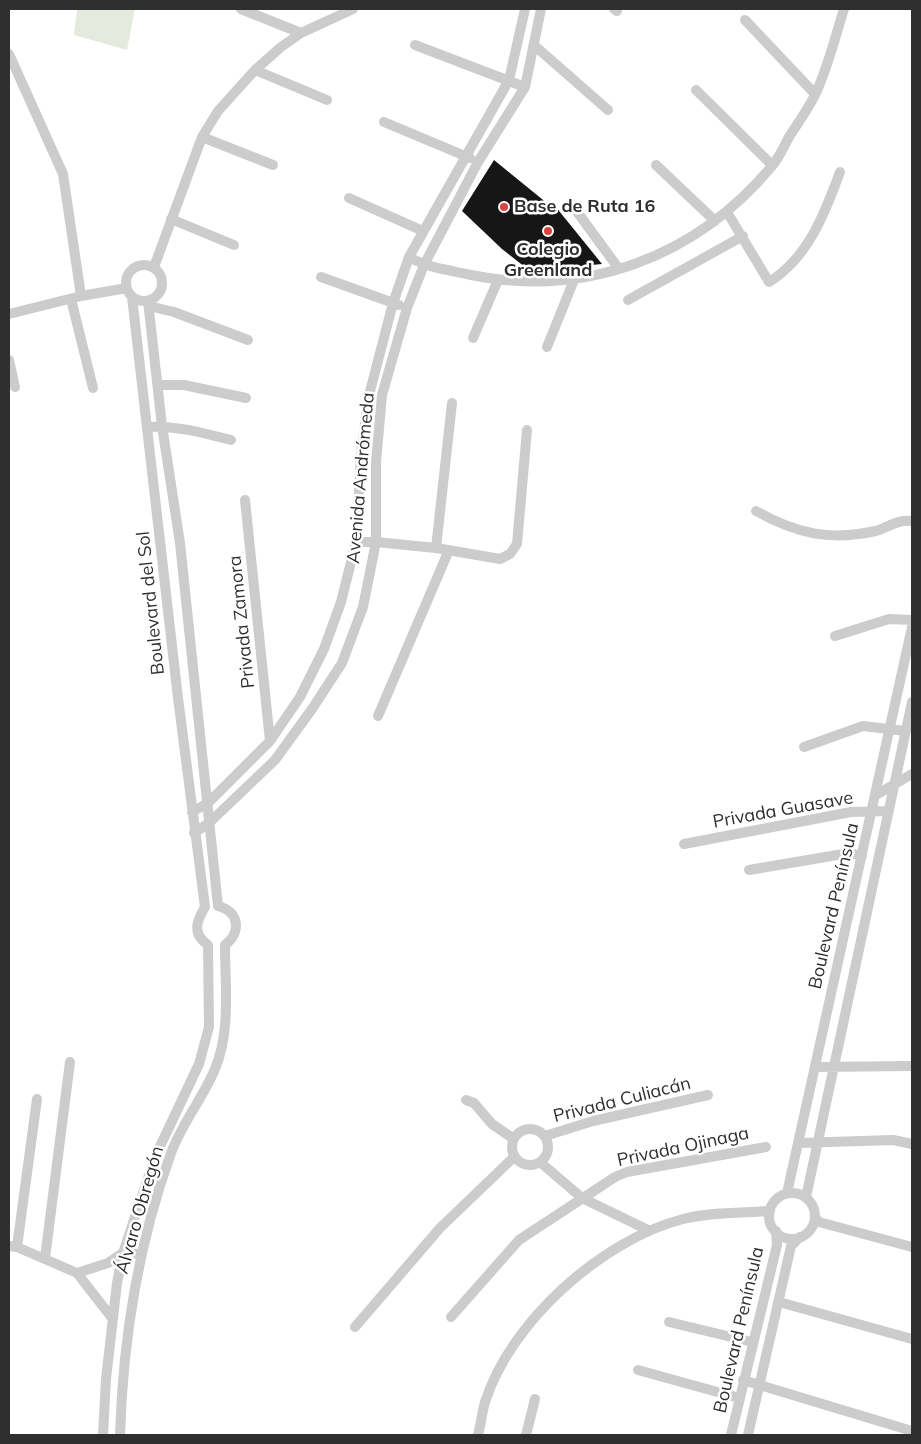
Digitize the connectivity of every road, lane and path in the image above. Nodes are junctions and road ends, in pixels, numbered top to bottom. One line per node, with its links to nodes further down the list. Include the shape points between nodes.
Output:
1 (241, 9): 7 (street)
2 (353, 9): 7 (street)
3 (525, 9): 12 (street, Avenida Andrómeda)
4 (541, 9): 9 (street, Avenida Andrómeda)
5 (844, 9): 15 (street)
6 (745, 20): 15 (street)
7 (301, 33): 11 (street)
8 (415, 45): 12 (street)
9 (534, 46): 13 (street, Avenida Andrómeda); 17 (street)
10 (9, 54): 42 (street, via 63,174)
11 (255, 70): 16 (street); 19 (street, via 218,111)
12 (509, 80): 13 (street); 20 (street, Avenida Andrómeda)
13 (525, 87): 21 (street, Avenida Andrómeda)
14 (696, 90): 24 (street)
15 (815, 94): 24 (street)
16 (326, 100)
17 (608, 110)
18 (384, 122): 20 (street)
19 (202, 137): 22 (street); 29 (street)
20 (467, 156): 21 (street); 31 (street, Avenida Andrómeda)
21 (478, 162): 35 (street, Avenida Andrómeda)
22 (273, 165)
23 (656, 165): 30 (street)
24 (772, 165): 28 (street)
25 (840, 172): 32 (street, via 819,224 805,247 779,276 769,282)
26 (349, 198): 31 (street)
27 (576, 209): 37 (street)
28 (727, 212): 30 (street); 32 (street)
29 (171, 219): 33 (street); 36 (street)
30 (715, 221): 37 (street, via 676,246)
31 (423, 231): 34 (street, Avenida Andrómeda)
32 (743, 236): 44 (street)
33 (234, 246)
34 (409, 257): 35 (street); 45 (street, Avenida Andrómeda)
35 (424, 265): 39 (street); 47 (street, Avenida Andrómeda)
36 (154, 267): 41 (street, via 136,267 128,276); 46 (street, via 162,284 159,294)
37 (619, 269): 40 (street)
38 (321, 277): 45 (street)
39 (498, 280): 40 (street, via 537,283); 49 (street)
40 (574, 280): 51 (street)
41 (130, 292): 42 (street); 46 (street); 59 (street, Boulevard del Sol)
42 (81, 296): 43 (street)
43 (70, 299): 48 (street); 55 (street)
44 (628, 300)
45 (393, 303): 47 (street); 65 (street, Avenida Andrómeda, via 368,399)
46 (148, 304): 50 (street); 53 (street, Boulevard del Sol)
47 (406, 308): 66 (street, Avenida Andrómeda, via 382,394 376,462)
48 (9, 314)
49 (473, 338)
50 (248, 340)
51 (547, 348)
52 (9, 360): 54 (street)
53 (158, 385): 56 (street, via 184,385); 58 (street, Boulevard del Sol)
54 (15, 387)
55 (93, 388)
56 (246, 398)
57 (452, 404): 67 (street)
58 (162, 426): 59 (street); 61 (street); 82 (street, Boulevard del Sol, via 180,544)
59 (147, 427): 85 (street, Boulevard del Sol)
60 (527, 430): 68 (street, via 517,544 510,554 500,559)
61 (231, 440)
62 (246, 500): 77 (street, Privada Zamora)
63 (756, 511): 64 (street, via 791,529 832,536 855,535 902,520)
64 (912, 521)
65 (356, 542): 66 (street); 77 (street, Avenida Andrómeda, via 341,602 324,649 300,697)
66 (376, 542): 67 (street); 86 (street, Avenida Andrómeda, via 363,607 342,662 275,760)
67 (436, 548): 68 (street)
68 (449, 550): 74 (street)
69 (912, 620): 71 (street, via 889,619)
70 (912, 626): 73 (street, Boulevard Península)
71 (835, 636)
72 (912, 701): 73 (street); 76 (street, Boulevard Península)
73 (894, 710): 75 (street, Boulevard Península)
74 (378, 716)
75 (890, 729): 76 (street); 78 (street, via 863,726); 81 (street, Boulevard Península)
76 (906, 731): 80 (street, Boulevard Península)
77 (270, 740): 82 (street, Avenida Andrómeda)
78 (804, 747)
79 (912, 774): 80 (street)
80 (895, 784): 81 (street); 84 (street, Boulevard Península)
81 (876, 795): 83 (street, Boulevard Península)
82 (208, 803): 85 (street, Avenida Andrómeda); 86 (street, Boulevard del Sol)
83 (872, 811): 84 (street, Privada Guasave); 88 (street, Privada Guasave, via 851,812); 89 (street, Boulevard Península)
84 (889, 811): 96 (street, Boulevard Península)
85 (192, 812): 87 (street, Boulevard del Sol)
86 (210, 823): 87 (street, Avenida Andrómeda); 92 (street, Boulevard del Sol, via 218,906 230,910 236,921 236,934)
87 (194, 833): 91 (street, Boulevard del Sol, via 205,907 196,928)
88 (684, 844)
89 (862, 856): 90 (street, via 849,853); 95 (street, Boulevard Península)
90 (750, 870)
91 (208, 945): 118 (street, Álvaro Obregón, via 209,1027 199,1064 155,1157)
92 (225, 945): 119 (street, Álvaro Obregón, via 225,1034 216,1068 172,1151)
93 (70, 1062): 120 (street)
94 (912, 1066): 96 (street)
95 (815, 1067): 96 (street); 103 (street, Boulevard Península)
96 (834, 1067): 102 (street, Boulevard Península)
97 (708, 1095): 100 (street, Privada Culiacán, via 593,1120)
98 (37, 1099): 116 (street)
99 (466, 1100): 101 (street, via 474,1102 492,1124)
100 (545, 1136): 101 (street, via 528,1129 522,1130); 107 (street, via 548,1153)
101 (514, 1139): 106 (street)
102 (818, 1142): 103 (street); 104 (street, via 893,1140); 109 (street, Boulevard Península)
103 (798, 1143): 108 (street, Boulevard Península)
104 (912, 1144)
105 (766, 1147): 110 (street, Privada Ojinaga, via 627,1172)
106 (514, 1157): 107 (street, via 524,1164); 126 (street, via 440,1228)
107 (540, 1162): 110 (street)
108 (787, 1193): 109 (street); 111 (street, via 778,1198)
109 (806, 1197): 112 (street, via 812,1203)
110 (582, 1198): 113 (street); 123 (street, Privada Ojinaga, via 519,1240)
111 (770, 1211): 113 (street, via 684,1219); 114 (street, via 769,1218)
112 (815, 1217): 115 (street, via 809,1231); 117 (street, via 818,1222)
113 (648, 1230): 137 (street, via 570,1281 534,1319 505,1359 485,1401)
114 (776, 1231): 115 (street, via 789,1238); 128 (street, Boulevard Península, via 777,1245)
115 (800, 1237): 122 (street, Boulevard Península, via 792,1246)
116 (13, 1246): 120 (street)
117 (912, 1247)
118 (123, 1253): 119 (street); 121 (street, via 108,1263); 124 (street, Álvaro Obregón)
119 (140, 1254): 136 (street, Álvaro Obregón, via 128,1325)
120 (46, 1258): 121 (street)
121 (77, 1273): 124 (street)
122 (779, 1302): 127 (street); 131 (street, Boulevard Península)
123 (451, 1317)
124 (112, 1318): 135 (street, Álvaro Obregón)
125 (669, 1322): 128 (street)
126 (355, 1327)
127 (912, 1339)
128 (752, 1342): 130 (street, Boulevard Península)
129 (638, 1370): 132 (street)
130 (744, 1380): 131 (street); 132 (street, Boulevard Península)
131 (760, 1383): 134 (street); 140 (street, Boulevard Península)
132 (739, 1398): 139 (street, Boulevard Península)
133 (535, 1399): 138 (street)
134 (912, 1431)
135 (103, 1435)
136 (120, 1435)
137 (478, 1435)
138 (526, 1435)
139 (731, 1435)
140 (748, 1435)

